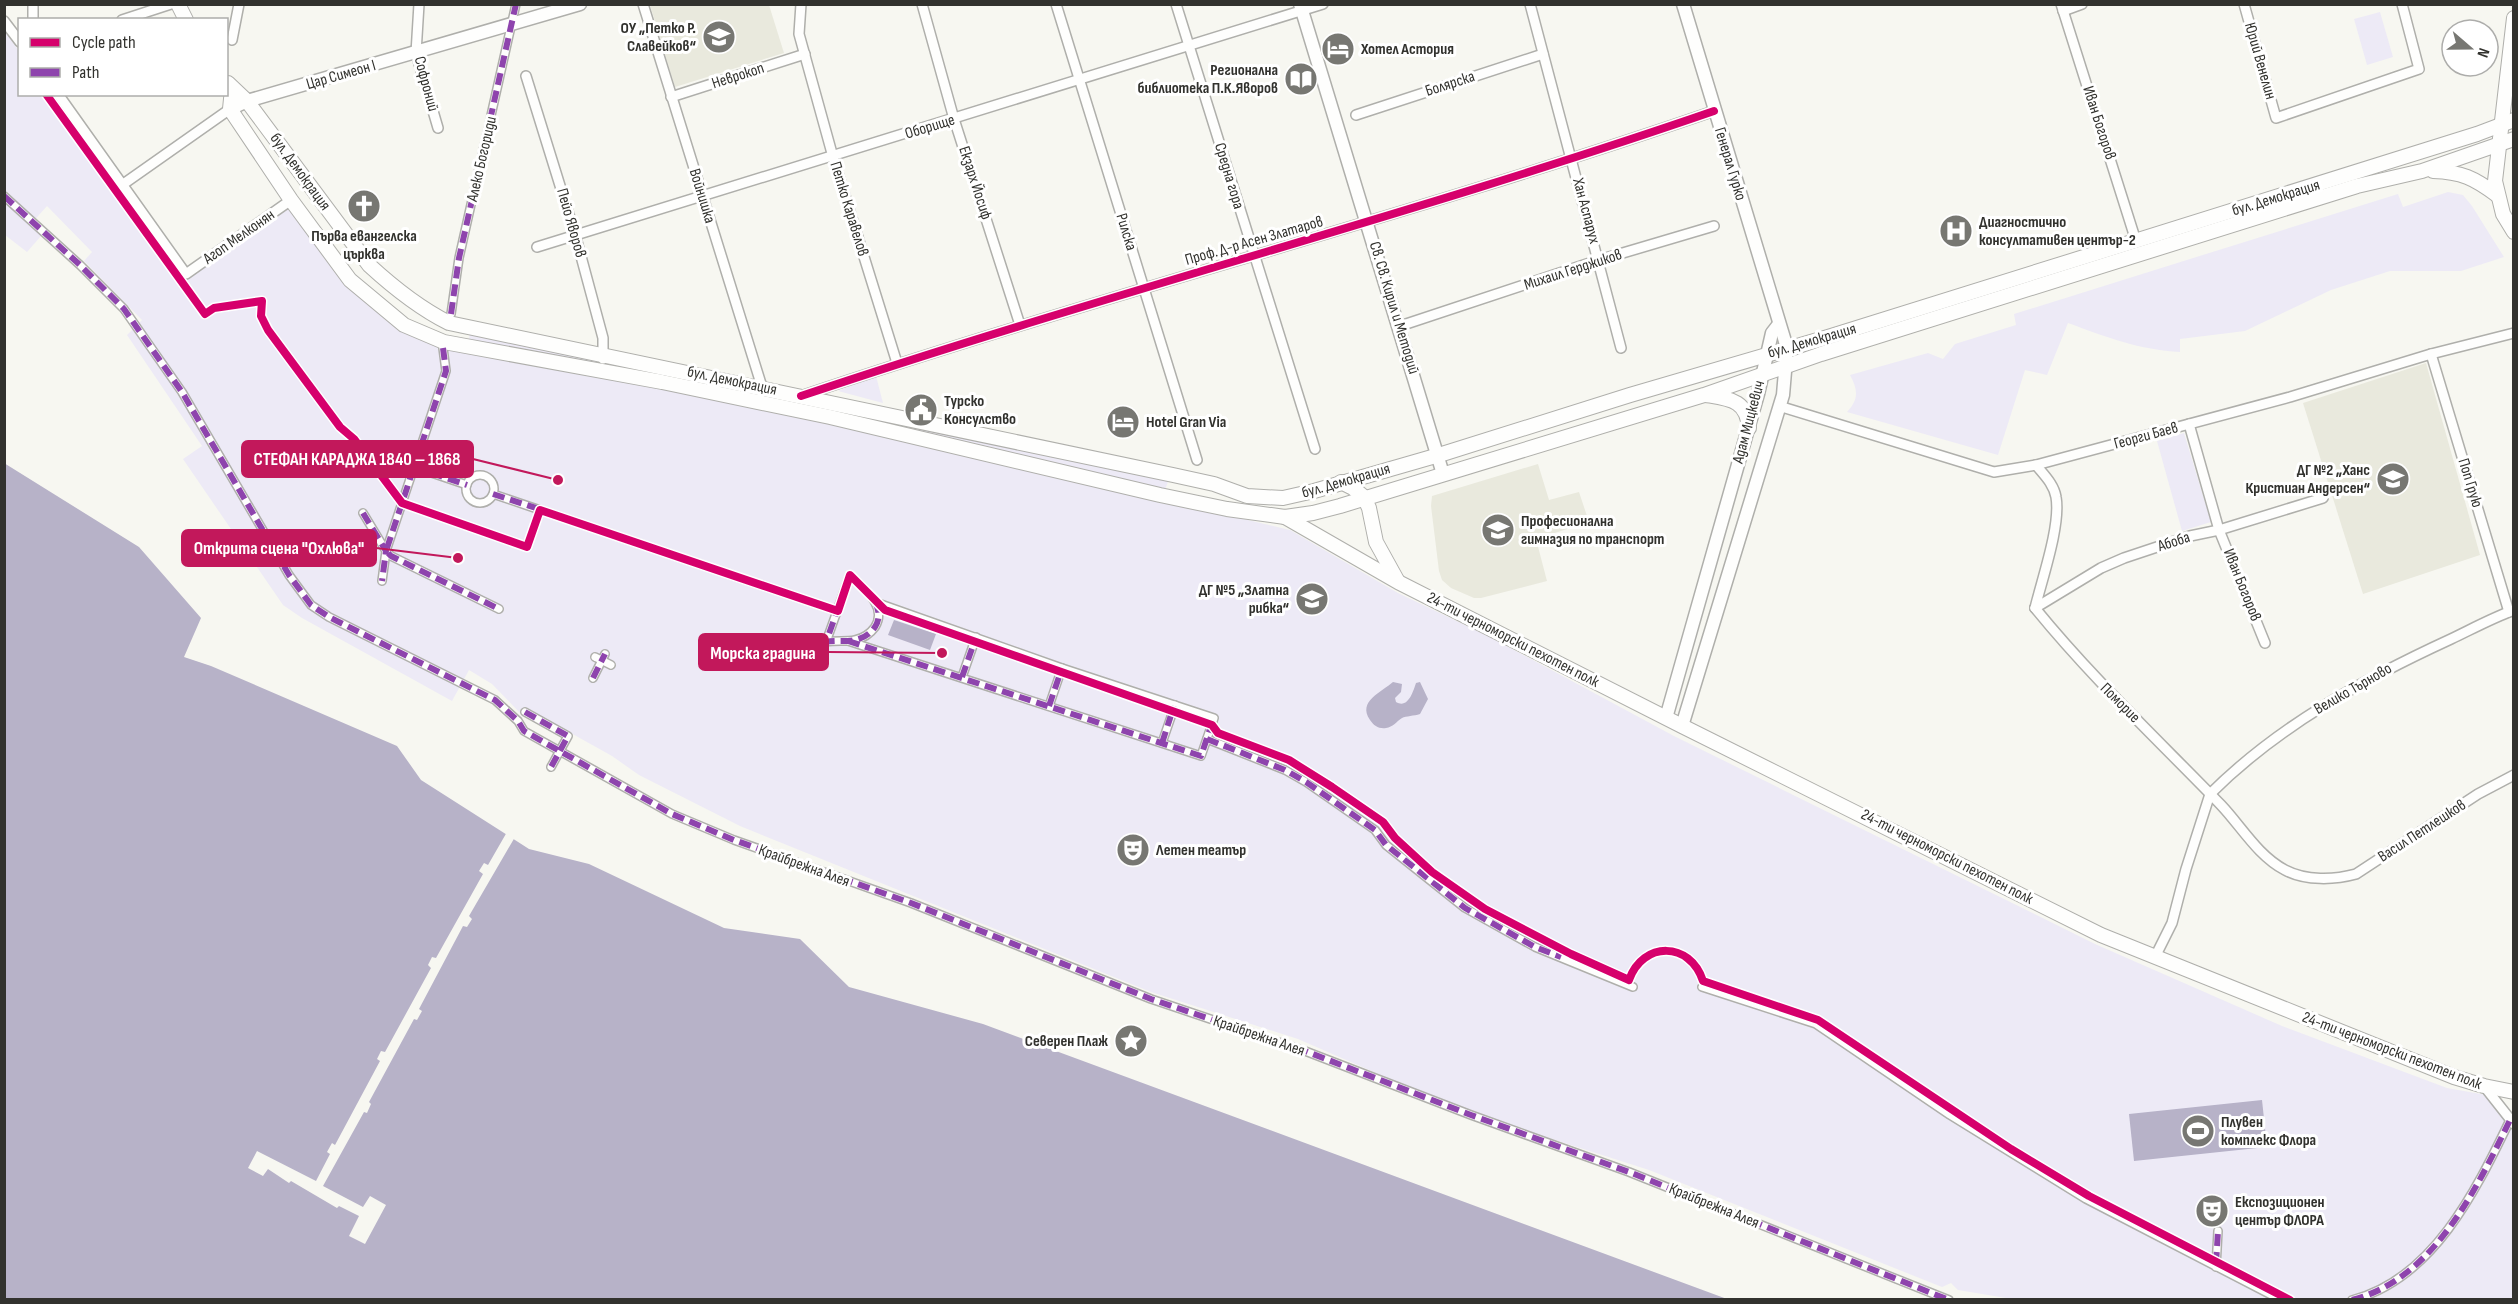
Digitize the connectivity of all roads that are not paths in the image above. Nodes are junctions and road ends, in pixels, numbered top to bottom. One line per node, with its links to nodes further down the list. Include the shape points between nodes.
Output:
1 (171, 4): 20 (street)
2 (178, 4): 21 (main road)
3 (239, 4): 26 (street)
4 (419, 4): 28 (street, Софроний)
5 (516, 4): 24 (street, Алеко Богориди)
6 (580, 4): 24 (street, Цар Симеон I)
7 (643, 4): 35 (street, Войнишка)
8 (801, 4): 29 (street, Петко Каравелов, via 799,34)
9 (922, 4): 40 (street, Екзарх Йосиф)
10 (1056, 4): 32 (street, Рилска)
11 (1176, 4): 27 (street, Средна гора)
12 (1323, 4): 18 (street, Оборище)
13 (1530, 4): 30 (street, Хан Аспарух)
14 (1683, 4): 38 (street, Генерал Гурко)
15 (2082, 4): 19 (street)
16 (2244, 4): 17 (street, Юрий Венелин, via 2276,118 2419,69)
17 (2402, 4)
18 (1301, 8): 27 (street, Оборище); 54 (street, Св. Св. Кирил и Методий)
19 (2062, 8): 58 (street, Иван Богоров)
20 (128, 18)
21 (185, 18)
22 (2514, 18): 42 (main road)
23 (4, 21): 25 (street)
24 (512, 25): 28 (street, Цар Симеон I); 63 (street, Алеко Богориди, via 459,258)
25 (18, 39)
26 (232, 40)
27 (1189, 45): 32 (street, Оборище); 60 (street, Средна гора)
28 (416, 53): 36 (street, Цар Симеон I); 43 (street, Софроний)
29 (805, 54): 35 (street, Неврокоп); 46 (street, Петко Каравелов)
30 (1543, 54): 39 (street, Болярска); 47 (street, Хан Аспарух)
31 (526, 76): 57 (street, Пейо Яворов)
32 (1078, 80): 40 (street, Оборище); 62 (street, Рилска)
33 (229, 85): 36 (main road, бул. Демокрация); 37 (main road)
34 (59, 96): 49 (street)
35 (671, 97): 50 (street, Войнишка)
36 (247, 101): 37 (street, Цар Симеон I); 71 (main road, бул. Демокрация, via 369,265 418,305 449,323)
37 (230, 109): 49 (street, Цар Симеон I); 53 (main road, бул. Демокрация)
38 (1714, 111): 47 (street, Проф. Д-р Асен Златаров); 64 (street, Генерал Гурко)
39 (1356, 115)
40 (954, 119): 46 (street, Оборище); 65 (street, Екзарх Йосиф)
41 (2514, 120): 42 (main road, бул. Демокрация)
42 (2500, 126): 45 (main road); 58 (main road, бул. Демокрация)
43 (438, 128)
44 (2514, 139): 45 (main road, бул. Демокрация)
45 (2498, 146): 48 (main road, бул. Демокрация); 51 (main road)
46 (833, 157): 50 (street, Оборище); 74 (street, Петко Каравелов)
47 (1572, 157): 54 (street, Проф. Д-р Асен Златаров); 61 (street, Хан Аспарух)
48 (2422, 171): 51 (main road, via 2464,174); 75 (main road, бул. Демокрация, via 2345,190)
49 (122, 185): 53 (street, Агоп Мелконян, via 186,274)
50 (701, 194): 57 (street, Оборище); 78 (street, Войнишка)
51 (2497, 195): 56 (main road)
52 (4, 196): 120 (street, Крайбрежна Алея, via 124,309 182,392 289,575 311,605 495,700 524,731)
53 (291, 200): 76 (main road, бул. Демокрация, via 350,280 404,325 444,342)
54 (1368, 222): 60 (street, Проф. Д-р Асен Златаров); 66 (street, Св. Св. Кирил и Методий)
55 (1714, 226): 61 (street, Михаил Герджиков)
56 (2514, 232)
57 (575, 234): 59 (street, Оборище); 71 (street, Пейо Яворов)
58 (2136, 241): 70 (main road, бул. Демокрация)
59 (537, 247)
60 (1253, 255): 62 (street, Проф. Д-р Асен Златаров); 84 (street, Средна гора)
61 (1599, 260): 66 (street, Михаил Герджиков); 69 (street, Хан Аспарух)
62 (1143, 288): 65 (street, Проф. Д-р Асен Златаров); 86 (street, Рилска)
63 (451, 314)
64 (1779, 324): 70 (street, Адам Мицкевич); 72 (street, Адам Мицкевич)
65 (1020, 325): 74 (street, Проф. Д-р Асен Златаров)
66 (1400, 326): 85 (street, Св. Св. Кирил и Методий)
67 (2514, 333): 73 (street, Георги Баев)
68 (443, 348): 88 (street, via 446,371)
69 (1621, 348)
70 (1787, 348): 72 (main road, бул. Демокрация); 75 (street, Адам Мицкевич)
71 (604, 354): 76 (street, Пейо Яворов); 78 (main road, бул. Демокрация)
72 (1766, 354): 77 (street, Адам Мицкевич); 85 (main road, бул. Демокрация)
73 (2431, 354): 82 (street, Георги Баев); 105 (street, Поп Грую)
74 (897, 363): 80 (street, Проф. Д-р Асен Златаров)
75 (1786, 368): 77 (main road, бул. Демокрация); 81 (street, Адам Мицкевич)
76 (601, 371): 96 (main road, бул. Демокрация, via 830,417 1160,495)
77 (1762, 375): 79 (main road, бул. Демокрация); 83 (street, Адам Мицкевич)
78 (762, 387): 80 (main road, бул. Демокрация)
79 (1704, 395): 83 (main road, via 1737,402 1748,416); 89 (main road, бул. Демокрация)
80 (801, 396): 90 (main road, бул. Демокрация, via 1214,484 1247,496 1283,498)
81 (1779, 406): 87 (street, Георги Баев, via 1994,472); 117 (street, Адам Мицкевич)
82 (2188, 424): 87 (street, Георги Баев); 97 (street, Иван Богоров)
83 (1749, 428): 116 (street, Адам Мицкевич)
84 (1315, 449)
85 (1439, 455): 89 (street, Св. Св. Кирил и Методий); 90 (main road, бул. Демокрация)
86 (1197, 460)
87 (2036, 465): 102 (street, via 2056,495 2057,515)
88 (414, 467): 91 (street); 98 (street)
89 (1443, 474): 93 (main road, бул. Демокрация)
90 (1341, 482): 93 (main road)
91 (467, 485): 92 (street, via 467,493 475,502 486,501); 92 (street, via 476,476 484,476 492,483)
92 (493, 494): 104 (street)
93 (1364, 497): 96 (main road, бул. Демокрация); 100 (main road, via 1376,542)
94 (2323, 498): 97 (street, Абоба)
95 (363, 513): 98 (street)
96 (1285, 517): 100 (main road, 24-ти черноморски пехотен полк)
97 (2219, 530): 102 (street, Абоба, via 2190,536 2102,568); 108 (street, Иван Богоров)
98 (386, 551): 99 (street); 103 (street)
99 (382, 581)
100 (1398, 582): 116 (main road, 24-ти черноморски пехотен полк)
101 (876, 602): 104 (street, via 850,575); 106 (street); 107 (street, via 879,617 873,629 862,638)
102 (2035, 608): 123 (street, Поморие, via 2073,654)
103 (499, 609)
104 (837, 611): 107 (street, via 826,642)
105 (2511, 611): 123 (street, Велико Търново, via 2407,659 2299,720)
106 (976, 637): 110 (street); 111 (street)
107 (848, 641): 111 (street)
108 (2265, 643)
109 (611, 665): 112 (street, via 601,657)
110 (1062, 668): 113 (street); 114 (street)
111 (962, 677): 114 (street)
112 (593, 678)
113 (1175, 705): 118 (street, via 1214,718); 119 (street)
114 (1049, 706): 119 (street)
115 (525, 712): 120 (street, via 568,736)
116 (1666, 718): 117 (main road, 24-ти черноморски пехотен полк)
117 (1682, 726): 125 (main road, 24-ти черноморски пехотен полк, via 2101,935)
118 (1207, 739): 119 (street, via 1201,756); 126 (street, via 1306,782 1375,830 1386,845 1465,908 1535,947)
119 (1162, 743)
120 (560, 751): 121 (street); 133 (street, Крайбрежна Алея, via 672,814 734,840 911,903 1151,999 1305,1051 1629,1172)
121 (551, 766)
122 (2514, 775): 124 (street, Васил Петлешков, via 2478,794 2356,874)
123 (2210, 794): 124 (street, Поморие, via 2269,860 2305,878); 125 (street, via 2172,923)
124 (2328, 878)
125 (2156, 957): 128 (main road, 24-ти черноморски пехотен полк)
126 (1634, 987)
127 (1702, 987): 132 (street, via 1816,1024 2014,1156 2107,1211)
128 (2484, 1086): 129 (main road, 24-ти черноморски пехотен полк); 130 (street)
129 (2514, 1092)
130 (2512, 1122): 135 (street, via 2449,1230 2394,1280)
131 (2218, 1232): 132 (street)
132 (2216, 1267): 134 (street)
133 (1949, 1299)
134 (2281, 1299)
135 (2352, 1299)

